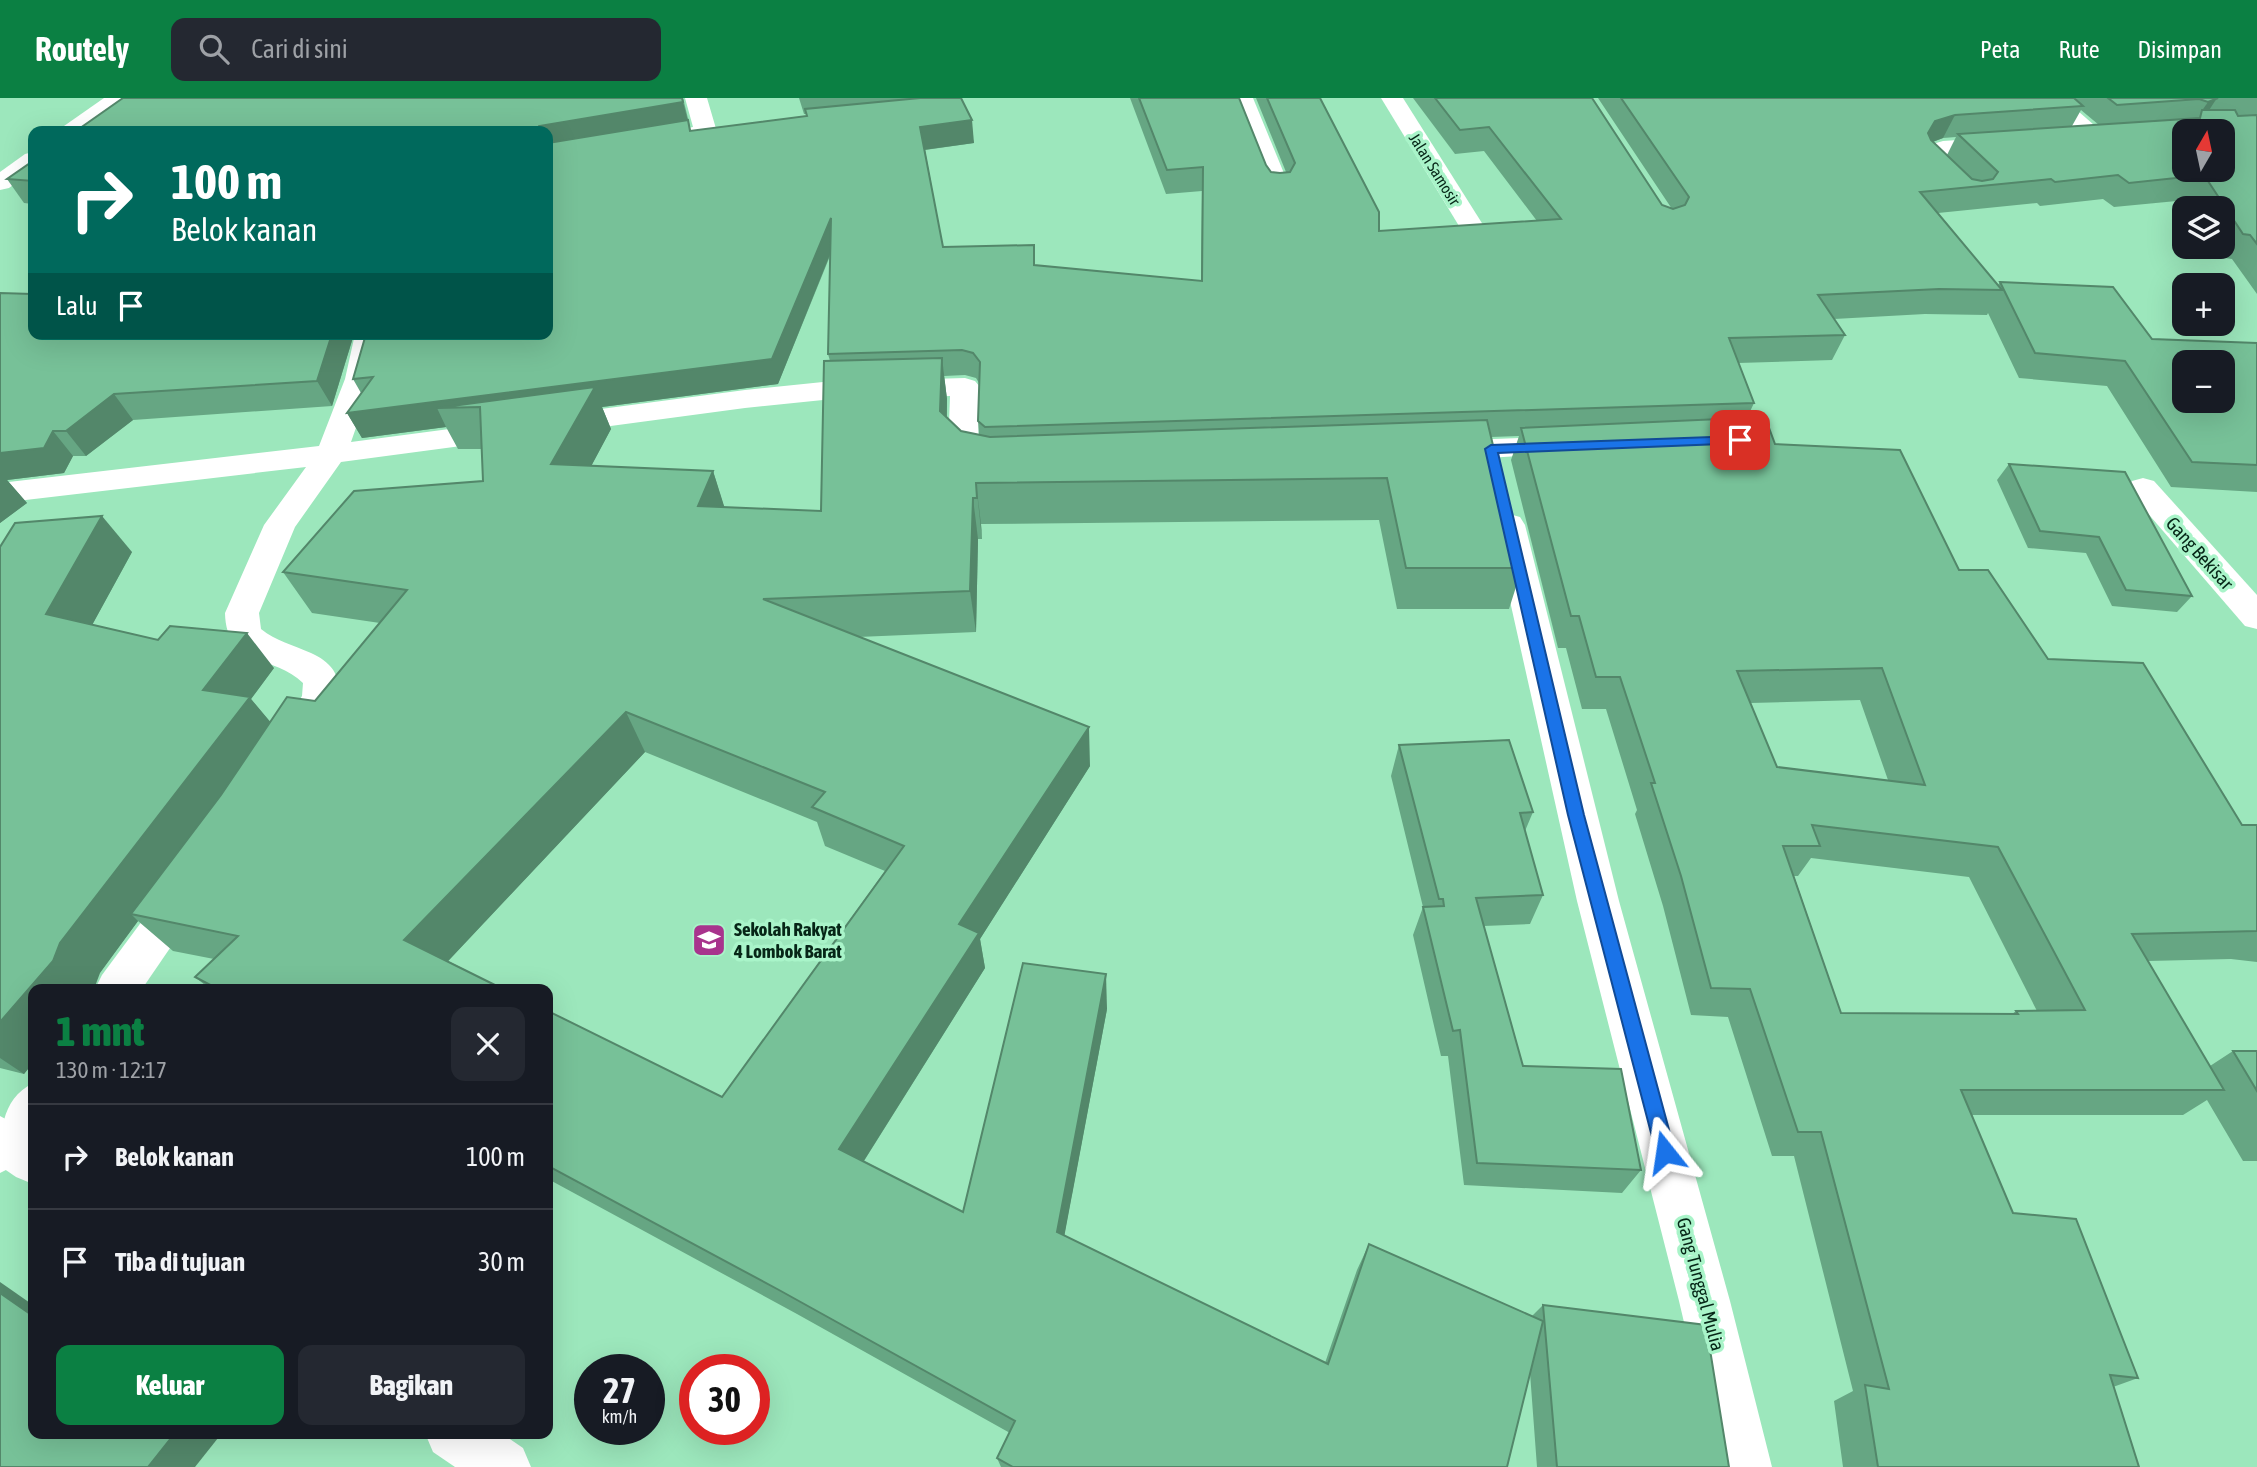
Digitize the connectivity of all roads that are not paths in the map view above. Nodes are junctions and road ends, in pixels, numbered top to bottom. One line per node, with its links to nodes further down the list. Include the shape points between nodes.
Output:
1 (119, 98): 6 (street)
2 (695, 98): 8 (street)
3 (1242, 98): 16 (street)
4 (1392, 98): 18 (street, Jalan Samosir)
5 (2050, 98): 10 (street)
6 (79, 126)
7 (734, 130): 8 (street)
8 (706, 132): 13 (street)
9 (2122, 136): 10 (street)
10 (2097, 138): 11 (street)
11 (2070, 140)
12 (2029, 142): 17 (street, via 1934,151 1933,162)
13 (634, 145)
14 (28, 163): 15 (street)
15 (0, 183)
16 (1278, 188)
17 (1970, 196)
18 (1479, 239)
19 (367, 340): 23 (street, via 352,401)
20 (1597, 444): 21 (street)
21 (1491, 449): 22 (street); 35 (street, Gang Tunggal Mulia, via 1576,815 1710,1315)
22 (1408, 452)
23 (331, 454): 24 (street, via 744,399 823,391 965,387 963,450 988,466); 26 (street); 28 (street, via 280,525 243,607 241,619 254,643 307,665 321,680 318,700)
24 (1022, 466)
25 (2144, 488): 27 (street, Gang Bekisar)
26 (0, 493)
27 (2257, 617)
28 (273, 773)
29 (207, 864): 30 (street)
30 (121, 984)
31 (28, 1114): 32 (street)
32 (10, 1148)
33 (461, 1439): 34 (street)
34 (504, 1467)
35 (1745, 1467)

